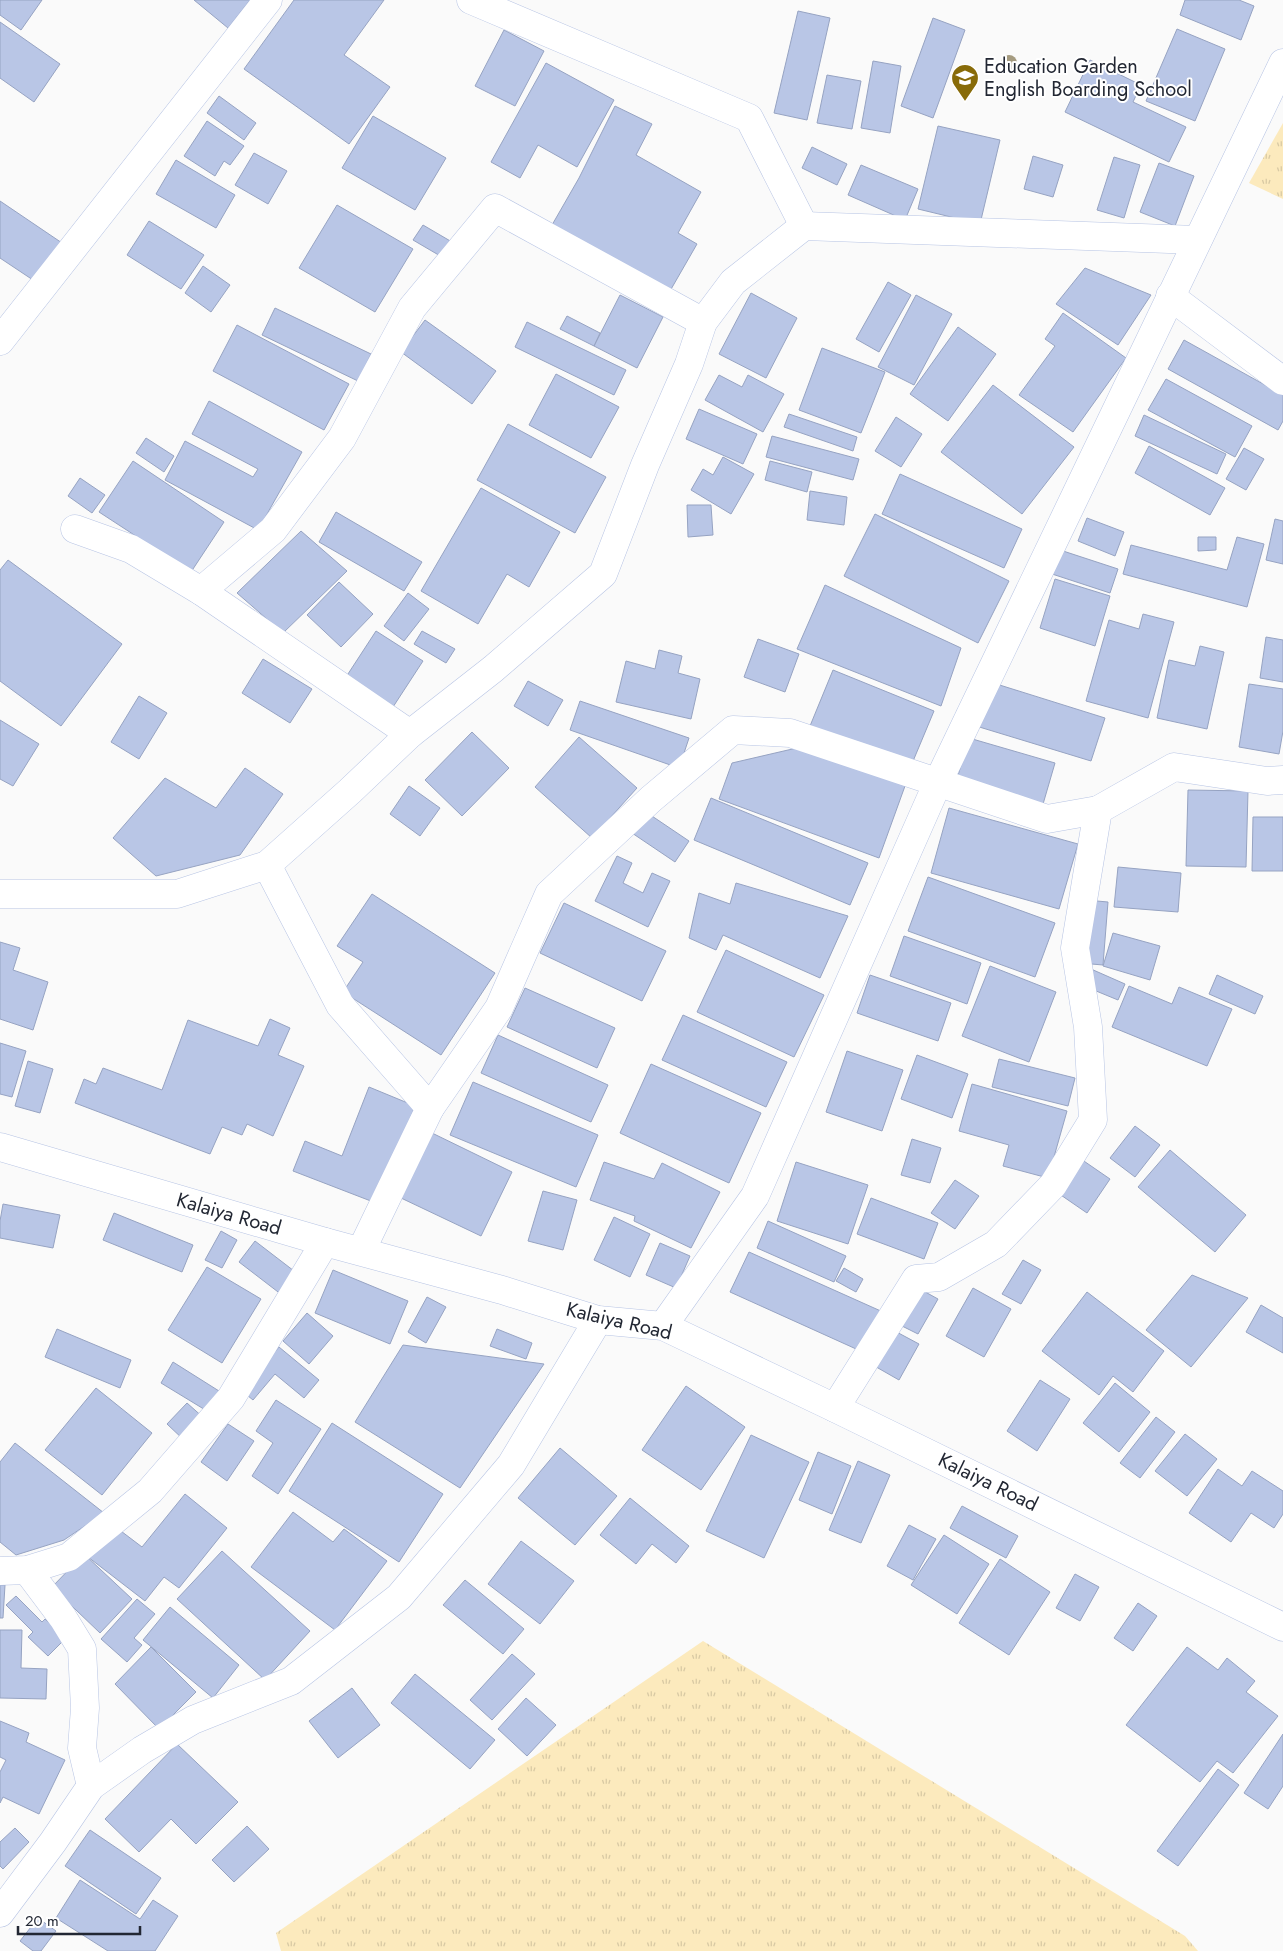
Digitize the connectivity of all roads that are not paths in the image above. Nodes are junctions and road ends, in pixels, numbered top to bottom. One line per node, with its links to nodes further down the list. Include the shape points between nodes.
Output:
1 (268, 0): 8 (street)
2 (471, 0): 4 (street, via 749,118)
3 (1283, 63): 5 (street)
4 (804, 226): 5 (street); 7 (street, via 732,282)
5 (1197, 240): 6 (street)
6 (1170, 296): 9 (street); 14 (street)
7 (703, 322): 11 (street, via 495,208 412,308 342,438 273,530); 12 (street, via 690,364 645,465 603,574 493,669)
8 (0, 341)
9 (1283, 381)
10 (75, 529): 11 (street, via 131,549)
11 (200, 591): 12 (street)
12 (410, 734): 16 (street)
13 (1283, 780): 15 (street, via 1267,781 1174,767)
14 (938, 782): 15 (street, via 1047,819); 18 (street, via 790,733 732,730 651,799 549,894 499,1008); 23 (street, via 755,1196)
15 (1098, 810): 24 (street, via 1075,948 1088,1027 1093,1120 1053,1186 996,1244 939,1277 916,1279)
16 (267, 865): 17 (street, via 178,894); 18 (street, via 340,1005)
17 (0, 894)
18 (430, 1108): 21 (street)
19 (0, 1146): 20 (street, Kalaiya Road)
20 (325, 1242): 21 (street, Kalaiya Road); 25 (street, via 232,1398 150,1491 69,1557)
21 (361, 1251): 22 (street, Kalaiya Road)
22 (598, 1320): 23 (street, Kalaiya Road); 28 (street, via 511,1464 399,1597 291,1681 193,1720 142,1750)
23 (663, 1326): 24 (street, Kalaiya Road)
24 (835, 1408): 27 (street, Kalaiya Road)
25 (27, 1570): 26 (street); 28 (street, via 64,1618 82,1649 85,1708 82,1748)
26 (0, 1571)
27 (1283, 1626)
28 (91, 1786): 29 (street)
29 (0, 1913)

